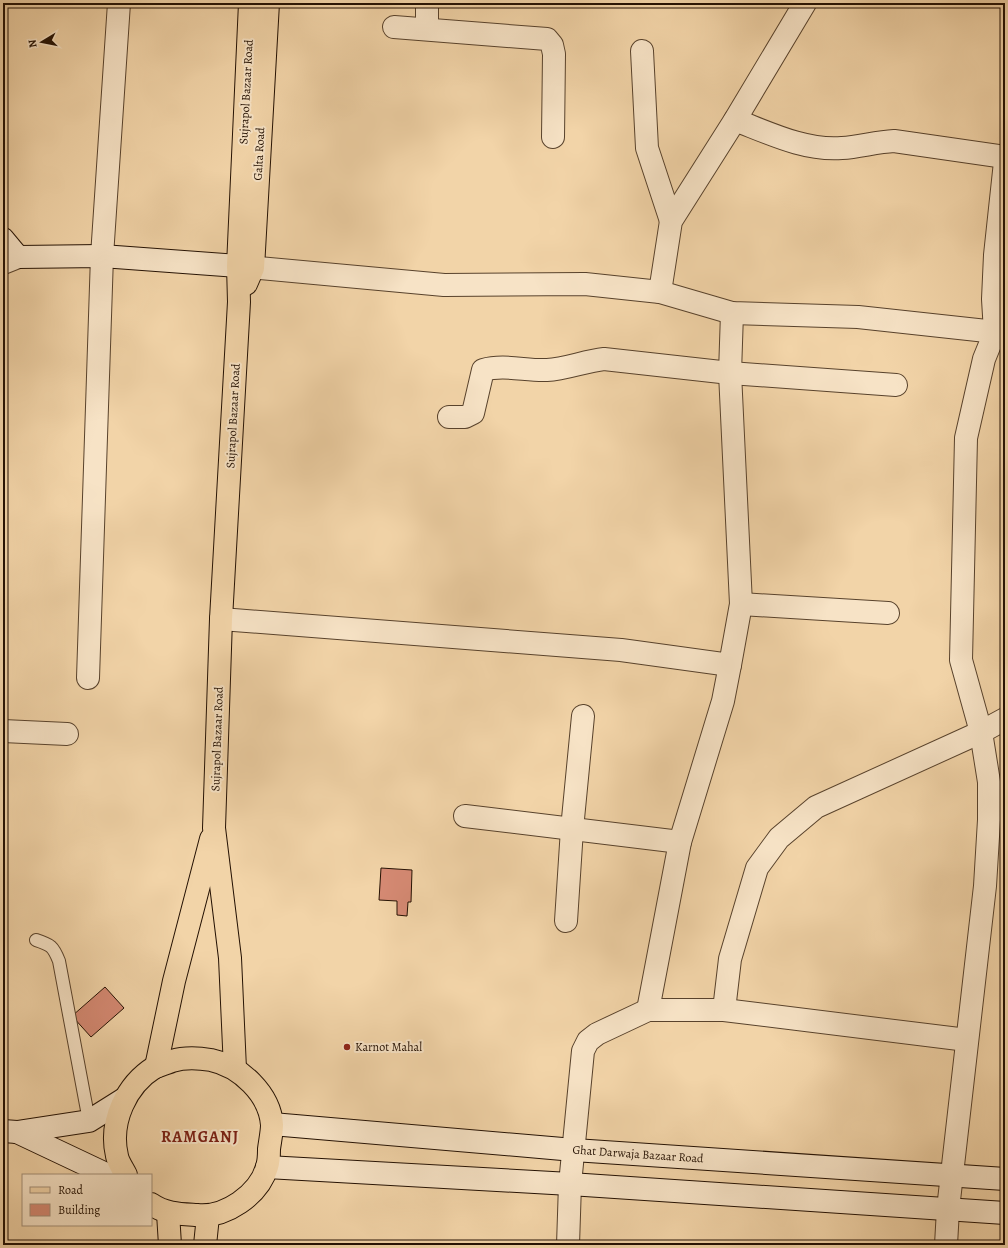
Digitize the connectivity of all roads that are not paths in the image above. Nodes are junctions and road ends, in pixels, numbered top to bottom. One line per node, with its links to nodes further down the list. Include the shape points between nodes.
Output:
1 (119, 3): 15 (street)
2 (250, 3): 17 (main road, Sujrapol Bazaar Road)
3 (268, 3): 17 (main road, Galta Road)
4 (427, 3): 7 (street)
5 (805, 3): 9 (street)
6 (394, 27): 7 (street)
7 (427, 29): 10 (street, via 547,39 554,54)
8 (642, 51): 13 (street, via 647,148)
9 (735, 120): 11 (street, via 810,146 841,148 894,141); 13 (street)
10 (554, 138)
11 (1005, 157)
12 (1005, 162): 20 (street, via 993,299)
13 (671, 220): 18 (street)
14 (3, 239): 16 (street)
15 (102, 256): 16 (street); 17 (street); 28 (street)
16 (11, 260)
17 (246, 267): 18 (street, via 444,285 585,284); 26 (main road, Sujrapol Bazaar Road, via 239,302)
18 (660, 292): 19 (street)
19 (732, 312): 20 (street, via 858,317); 21 (street)
20 (1000, 332): 32 (street, via 984,359 966,438 961,660)
21 (730, 373): 22 (street); 23 (street, via 604,359 588,360 547,370 493,367 483,370 473,414); 24 (street)
22 (896, 385)
23 (449, 417)
24 (741, 604): 25 (street); 27 (street)
25 (888, 613)
26 (222, 618): 27 (street, via 621,650); 36 (main road, Sujrapol Bazaar Road)
27 (730, 665): 38 (street, via 723,701)
28 (88, 678)
29 (583, 716): 37 (street)
30 (1005, 719): 32 (street)
31 (3, 731): 33 (street)
32 (980, 732): 34 (street); 42 (street, via 816,807 779,838 757,868 730,959)
33 (67, 734)
34 (997, 782): 43 (street, via 989,820 985,886)
35 (465, 816): 37 (street)
36 (214, 828): 44 (main road, Sujrapol Bazaar Road, via 174,981); 45 (main road, Sujrapol Bazaar Road, via 230,958)
37 (572, 829): 38 (street); 39 (street)
38 (680, 842): 41 (street)
39 (566, 921)
40 (36, 940): 47 (lane, via 55,949 59,961)
41 (648, 1010): 42 (street); 50 (street, via 588,1041 583,1051)
42 (724, 1010): 43 (street)
43 (967, 1040): 54 (street)
44 (156, 1067): 45 (main road, via 177,1059 199,1058 221,1062); 46 (main road, via 138,1081)
45 (235, 1069): 48 (main road, via 257,1090 265,1102)
46 (124, 1099): 47 (street); 53 (main road, via 115,1126 117,1156)
47 (89, 1121): 49 (street)
48 (272, 1124): 50 (street, Ghat Darwaja Bazaar Road); 51 (main road)
49 (10, 1132): 52 (street)
50 (574, 1150): 54 (street, Ghat Darwaja Bazaar Road); 56 (street)
51 (267, 1167): 56 (street); 60 (main road, via 257,1185 244,1199 227,1210)
52 (106, 1174)
53 (126, 1174)
54 (953, 1175): 55 (street, Ghat Darwaja Bazaar Road); 58 (street)
55 (1005, 1179)
56 (570, 1184): 58 (street); 63 (street)
57 (159, 1208): 60 (main road); 61 (main road)
58 (948, 1209): 59 (street); 64 (street)
59 (1005, 1213)
60 (208, 1216): 62 (main road)
61 (170, 1245)
62 (205, 1245)
63 (568, 1245)
64 (946, 1245)

